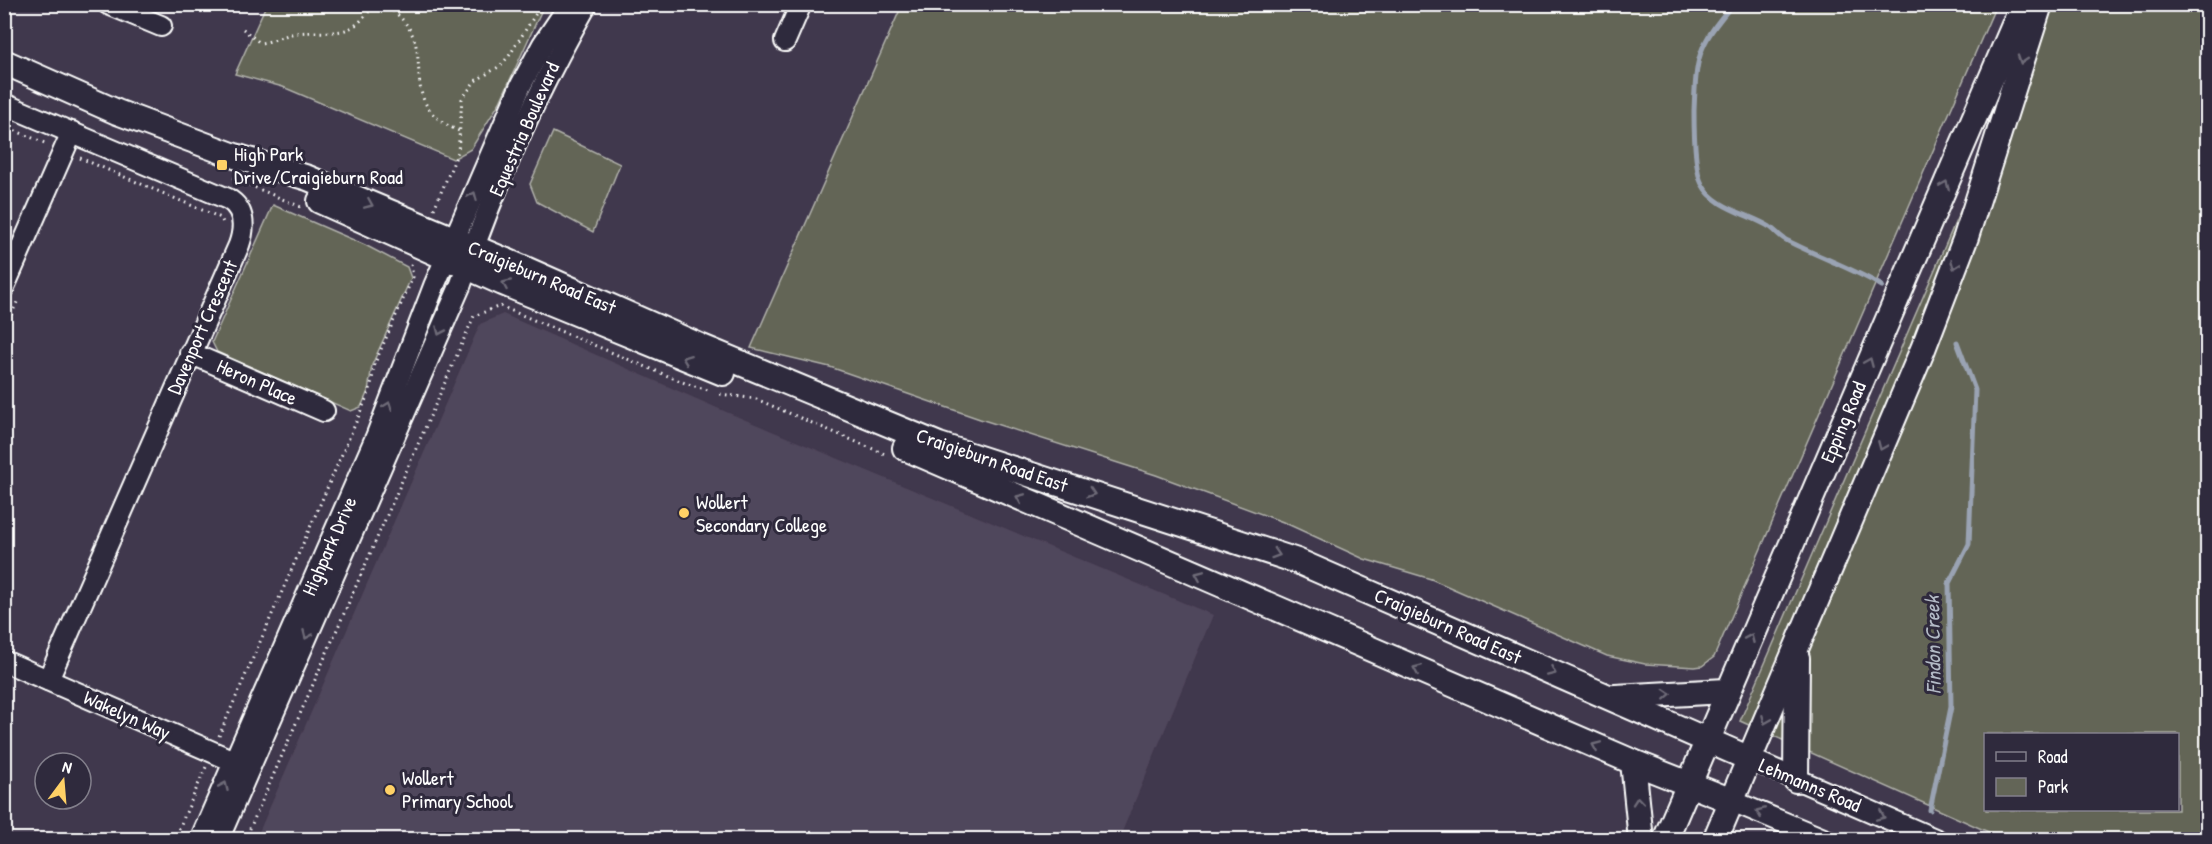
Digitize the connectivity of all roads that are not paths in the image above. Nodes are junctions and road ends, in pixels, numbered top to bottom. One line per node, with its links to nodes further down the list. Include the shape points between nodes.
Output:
1 (108, 4): 7 (street)
2 (570, 4): 13 (street, Equestria Boulevard, one-way to 2, via 521,85)
3 (587, 4): 13 (street, Equestria Boulevard)
4 (801, 4): 8 (street)
5 (2023, 4): 14 (main road, Epping Road, one-way to 5)
6 (2040, 4): 12 (main road, one-way to 12)
7 (161, 26)
8 (785, 41)
9 (4, 62): 13 (main road, Craigieburn Road East, via 117,112 235,156 308,178 419,245)
10 (4, 104): 11 (street, Davenport Crescent)
11 (72, 132): 15 (street); 16 (street, Davenport Crescent, via 228,199 237,207 243,221 242,237)
12 (1966, 237): 14 (main road, via 1939,235); 18 (main road, one-way to 18)
13 (460, 253): 22 (main road, Craigieburn Road East, one-way to 22, via 939,445 1297,561); 25 (main road, Craigieburn Road East, one-way to 13, via 799,402 662,350); 26 (street, Highpark Drive)
14 (1914, 258): 21 (main road, Epping Road, one-way to 14)
15 (4, 287)
16 (190, 353): 17 (street, Heron Place); 20 (street, Davenport Crescent)
17 (324, 411)
18 (1797, 647): 24 (main road, one-way to 24); 27 (main road)
19 (4, 661): 20 (street, Wakelyn Way)
20 (48, 680): 26 (street, Wakelyn Way)
21 (1726, 691): 22 (main road, one-way to 21); 23 (main road, Epping Road)
22 (1609, 697): 23 (main road, Craigieburn Road East)
23 (1707, 741): 24 (main road, Craigieburn Road East); 28 (main road, Epping Road)
24 (1750, 759): 27 (street, Lehmanns Road); 29 (main road)
25 (1633, 762): 28 (main road, Craigieburn Road East); 32 (main road, one-way to 25)
26 (242, 765): 30 (street, Highpark Drive, one-way to 26); 31 (street, Highpark Drive)
27 (1796, 780): 36 (street, Lehmanns Road, one-way to 36)
28 (1689, 784): 29 (main road, Craigieburn Road East); 33 (main road, Epping Road)
29 (1732, 801): 34 (main road); 35 (street, one-way to 29)
30 (200, 840)
31 (218, 840)
32 (1641, 840)
33 (1665, 840)
34 (1715, 840)
35 (1826, 840)
36 (1937, 840)

